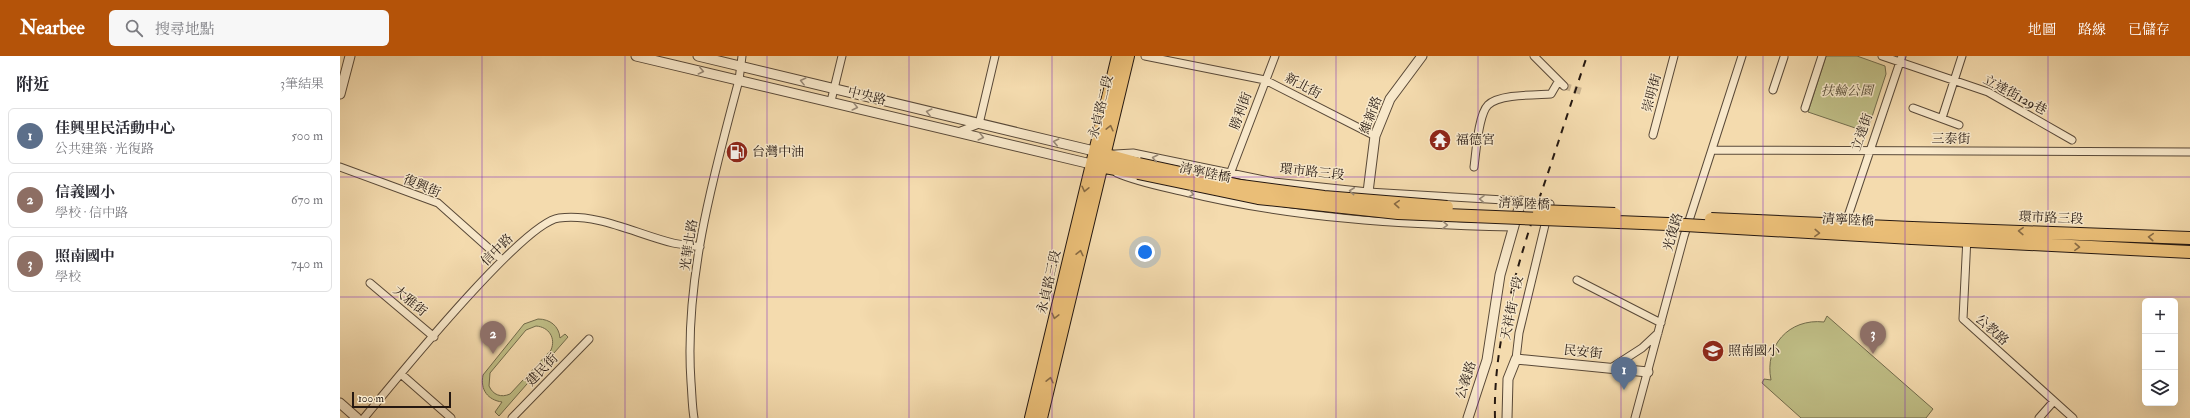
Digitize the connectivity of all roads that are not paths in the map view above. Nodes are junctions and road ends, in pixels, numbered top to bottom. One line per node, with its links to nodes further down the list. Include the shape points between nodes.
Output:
1 (350, 56): 25 (street)
2 (636, 56): 20 (street, 中央路, one-way to 20)
3 (698, 56): 19 (street, 中央路)
4 (842, 56): 23 (street)
5 (995, 56): 30 (street)
6 (1118, 56): 39 (main road, 永貞路二段)
7 (1128, 56): 39 (main road, 永貞路二段, one-way to 7)
8 (1145, 56): 21 (street, 新北街)
9 (1275, 56): 21 (street, 勝利街)
10 (1422, 56): 34 (street, 維新路, via 1390,100)
11 (1534, 56): 41 (street, via 1561,84 1551,94 1499,99 1488,105 1482,114)
12 (1674, 56): 33 (street, 崇明街)
13 (1742, 56): 36 (street, 光復路)
14 (1822, 56): 27 (street)
15 (1882, 56): 18 (street, 立達街129巷)
16 (1962, 56): 22 (street)
17 (1784, 57): 24 (street)
18 (1901, 59): 22 (street, 立達街129巷); 37 (street, 立達街)
19 (741, 61): 20 (street, 光華北路); 23 (street, 中央路, one-way to 19)
20 (739, 80): 26 (street, 中央路); 54 (street, 光華北路)
21 (1265, 80): 34 (street, 新北街); 42 (street, 勝利街)
22 (1955, 80): 29 (street); 35 (street, 立達街129巷, via 1988,92)
23 (835, 88): 26 (street); 30 (street, 中央路, one-way to 23)
24 (1773, 90)
25 (340, 94)
26 (831, 101): 32 (street, 中央路, one-way to 32)
27 (1805, 108)
28 (1913, 108): 29 (street)
29 (1942, 118): 31 (street)
30 (978, 124): 32 (street); 39 (street, 中央路, one-way to 30)
31 (1959, 125)
32 (958, 132): 39 (street, 中央路, one-way to 39)
33 (1653, 135)
34 (1374, 136): 44 (street, 維新路)
35 (2072, 140)
36 (1712, 150): 37 (street, 三泰街); 59 (street, 光復路, via 1684,236)
37 (1868, 152): 38 (street, 三泰街); 48 (street, 立達街)
38 (2190, 152)
39 (1097, 159): 42 (street, 環市路三段, one-way to 39, via 1133,153); 47 (street, one-way to 47, via 1133,180 1202,196 1306,214); 51 (main road, 清寧陸橋, bridge, via 1241,186 1385,203); 74 (main road, 永貞路三段, one-way to 74); 75 (main road, 永貞路三段, one-way to 39)
40 (340, 167): 56 (street, 復興街, via 438,203)
41 (1474, 167)
42 (1230, 174): 43 (street, 環市路三段)
43 (1337, 189): 44 (street, 環市路三段, one-way to 43); 47 (street)
44 (1368, 192): 45 (street, 環市路三段, one-way to 44)
45 (1521, 201): 49 (street, 公義路)
46 (1550, 204): 63 (street, 天祥街一段, via 1521,326)
47 (1335, 216): 49 (street, one-way to 49, via 1439,225)
48 (1848, 216)
49 (1513, 227): 76 (street, 公義路, via 1497,293 1489,350)
50 (1967, 229): 51 (main road, 環市路三段); 52 (main road, 環市路三段, one-way to 50); 53 (street, 公教路)
51 (1912, 233): 53 (main road, 環市路三段)
52 (2190, 238)
53 (1967, 242): 55 (main road, 環市路三段, one-way to 55); 67 (street, 公教路, via 1963,319)
54 (700, 247): 56 (street, 信中路, via 673,243 604,222 573,217 557,218 536,229); 73 (street, 光華北路, via 691,317 690,362)
55 (2190, 252)
56 (502, 260): 61 (street, 信中路)
57 (1577, 280): 59 (street)
58 (370, 283): 61 (street, 大雅街)
59 (1661, 323): 60 (street, 光復路)
60 (1658, 333): 64 (street, via 1642,348); 65 (street, 光復路)
61 (434, 337): 66 (street, 信中路)
62 (589, 339): 72 (street, 建民街)
63 (1516, 359): 64 (street, 民安街); 77 (street, 天祥街一段, via 1508,379)
64 (1611, 368): 65 (street, 民安街)
65 (1648, 372): 78 (street, 光復路)
66 (401, 374): 70 (street, 信中路); 71 (street)
67 (2054, 401): 79 (street); 80 (street, 公教路)
68 (340, 403): 69 (street)
69 (357, 418)
70 (364, 418)
71 (451, 418)
72 (512, 418)
73 (694, 418)
74 (1031, 418)
75 (1042, 418)
76 (1468, 418)
77 (1506, 418)
78 (1636, 418)
79 (2039, 418)
80 (2073, 418)

